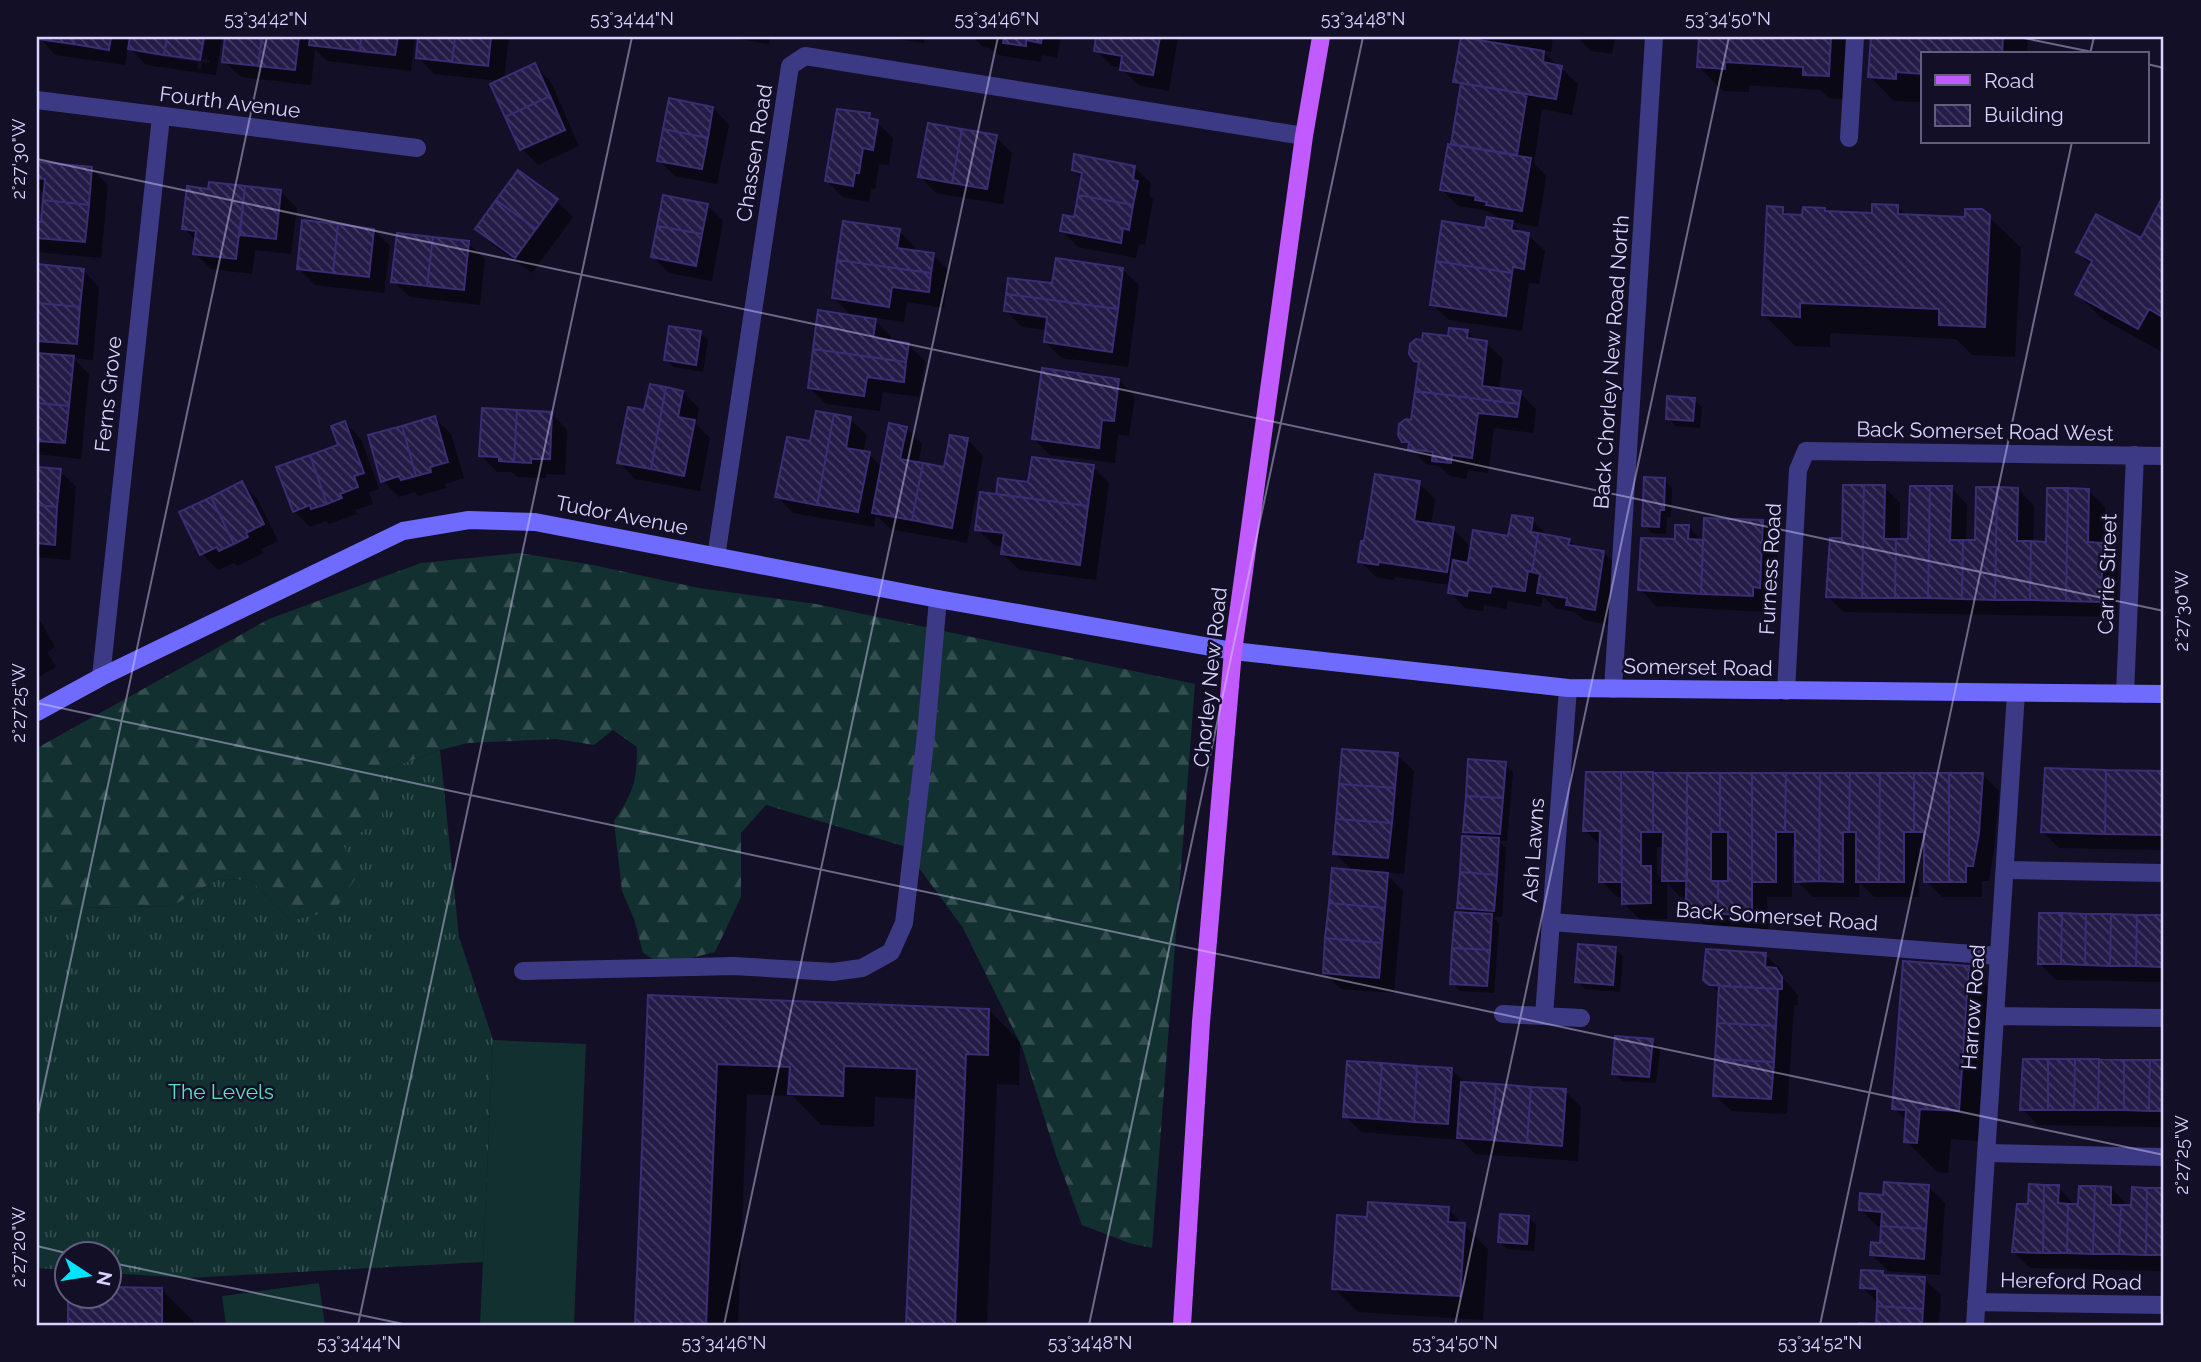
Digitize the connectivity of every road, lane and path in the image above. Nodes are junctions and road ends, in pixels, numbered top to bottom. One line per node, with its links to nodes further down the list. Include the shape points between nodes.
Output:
1 (1321, 37): 6 (main road, Chorley New Road)
2 (1654, 37): 17 (street, Back Chorley New Road North)
3 (1854, 37): 7 (street)
4 (37, 100): 5 (street, Fourth Avenue)
5 (161, 117): 8 (street, Fourth Avenue); 15 (street, Ferns Grove)
6 (1304, 136): 12 (street, Chassen Road, via 805,56 790,66); 14 (main road, Chorley New Road)
7 (1849, 138)
8 (417, 148)
9 (1806, 451): 10 (street, Back Somerset Road West); 18 (street, Furness Road, via 1798,470)
10 (2135, 455): 11 (street, Back Somerset Road West); 20 (street, Carrie Street)
11 (2164, 456)
12 (716, 557): 13 (main road, Tudor Avenue); 15 (main road, Tudor Avenue, via 535,522 469,520 403,531)
13 (939, 599): 14 (main road, Tudor Avenue); 27 (street, via 904,923 891,952 862,968 833,972 734,966)
14 (1233, 651): 16 (main road, Somerset Road); 37 (main road, Chorley New Road, via 1201,1022)
15 (101, 677): 22 (main road, Tudor Avenue)
16 (1568, 688): 17 (main road, Somerset Road); 25 (street, Ash Lawns)
17 (1613, 689): 18 (main road, Somerset Road)
18 (1786, 691): 19 (main road, Somerset Road)
19 (2016, 693): 20 (main road, Somerset Road); 23 (street, Harrow Road)
20 (2124, 694): 21 (main road, Somerset Road)
21 (2164, 694)
22 (37, 712)
23 (2006, 870): 24 (street); 26 (street, Harrow Road)
24 (2164, 873)
25 (1551, 922): 26 (street, Back Somerset Road); 29 (street, Ash Lawns)
26 (1999, 956): 30 (street, Harrow Road)
27 (523, 971)
28 (1503, 1014): 29 (street)
29 (1544, 1016): 31 (street)
30 (1996, 1016): 32 (street); 33 (street, Harrow Road)
31 (1581, 1018)
32 (2164, 1018)
33 (1986, 1153): 34 (street); 35 (street, Harrow Road)
34 (2164, 1157)
35 (1976, 1302): 36 (street, Hereford Road); 38 (street, Harrow Road)
36 (2164, 1305)
37 (1182, 1325)
38 (1975, 1325)

